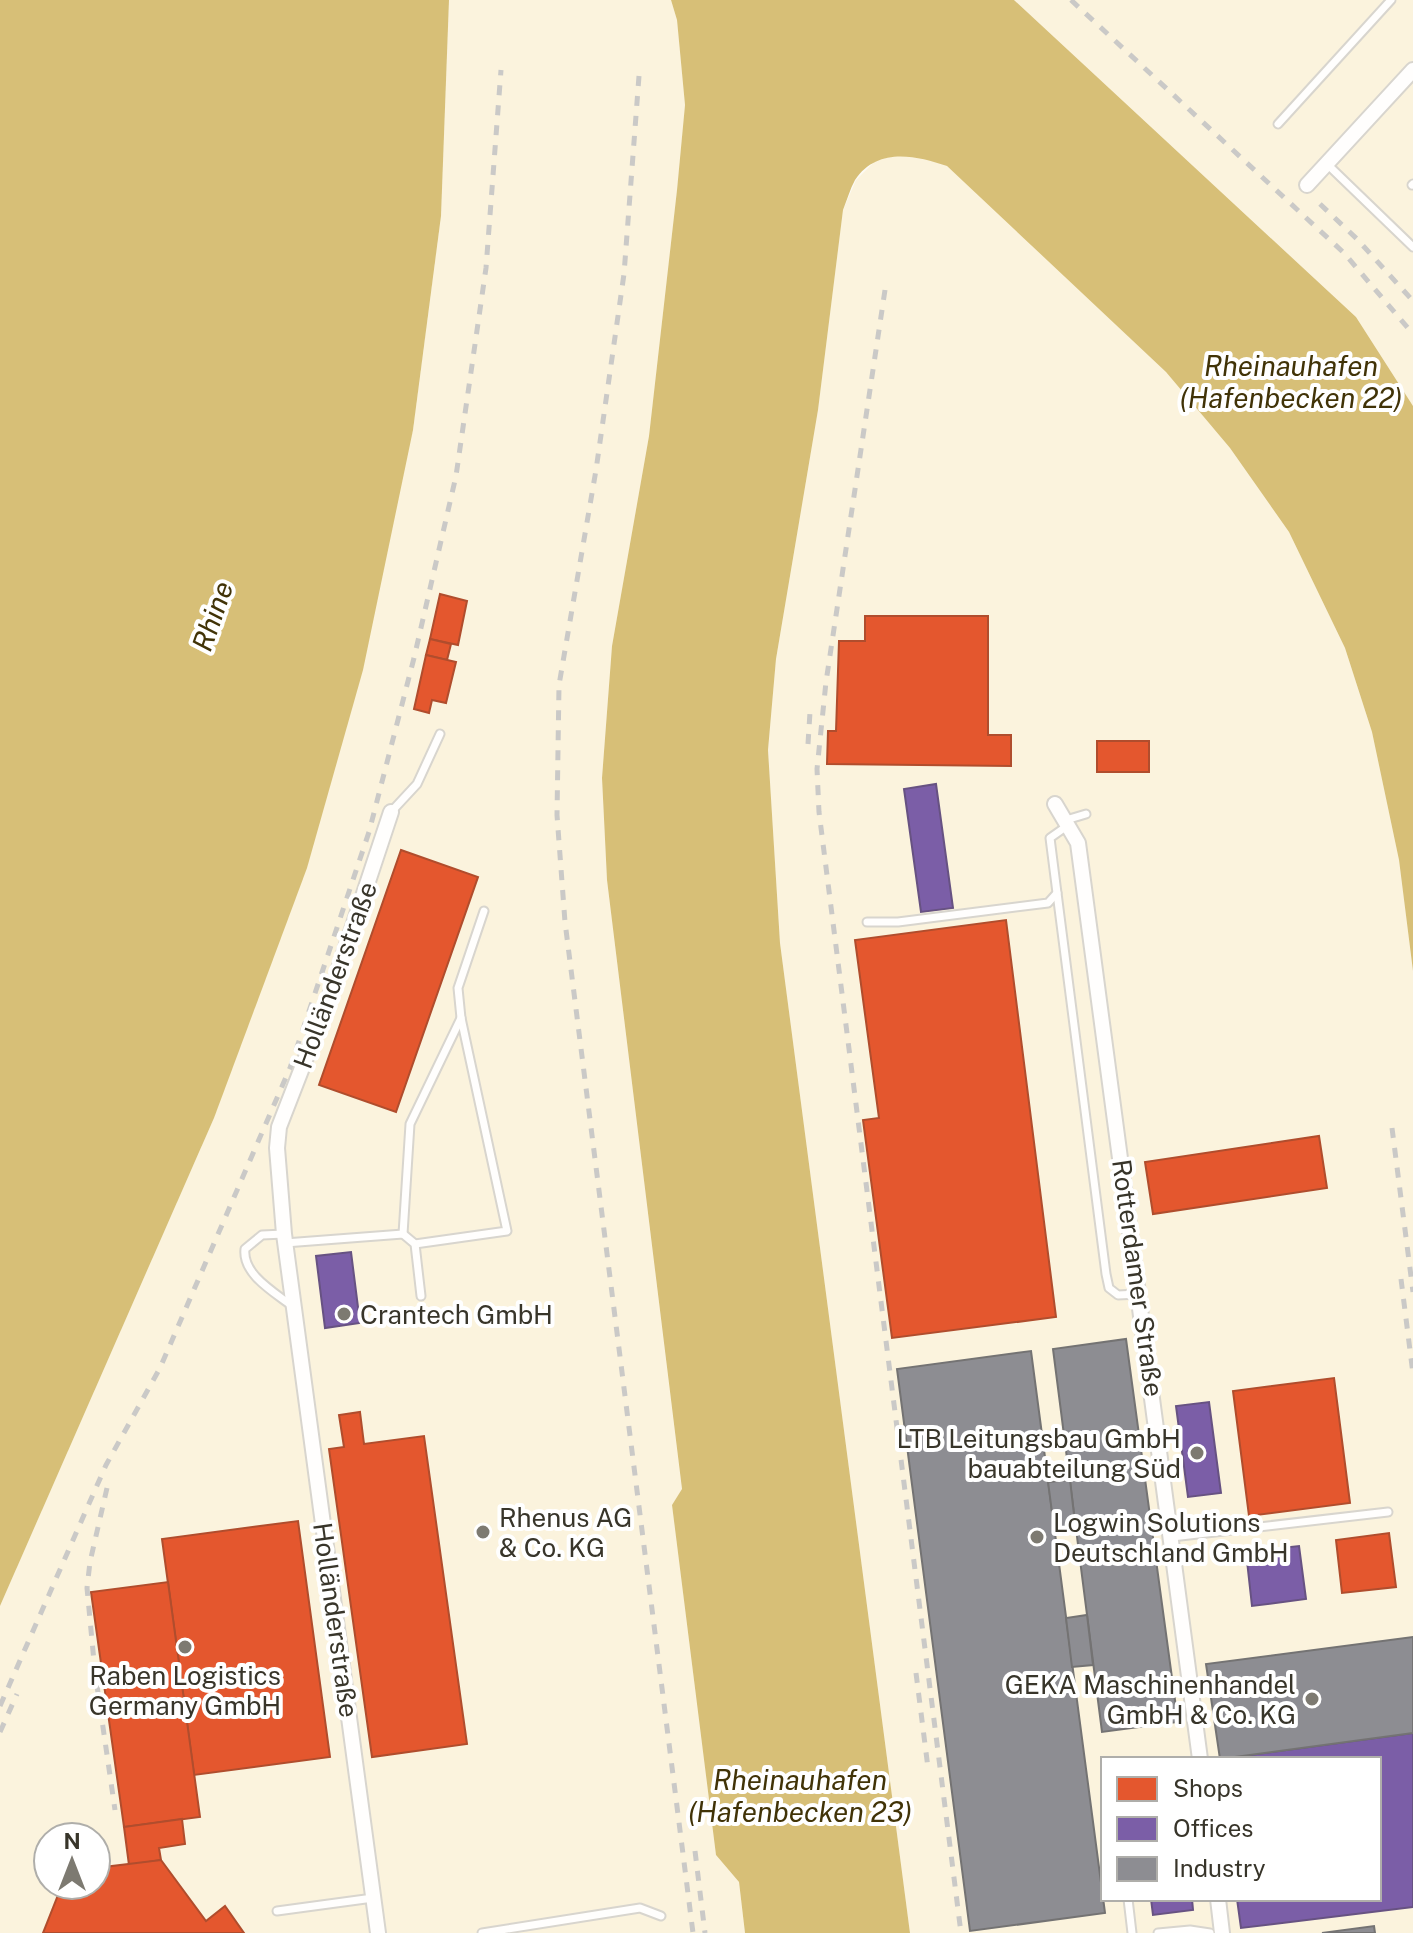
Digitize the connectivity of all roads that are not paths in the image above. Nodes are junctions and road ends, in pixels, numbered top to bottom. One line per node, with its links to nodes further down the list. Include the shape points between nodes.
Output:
1 (1391, 0): 3 (lane)
2 (1413, 70): 4 (street)
3 (1278, 124)
4 (1327, 164): 5 (street); 6 (lane)
5 (1307, 185)
6 (1413, 247)
7 (440, 734): 9 (lane, via 417,784)
8 (1055, 804): 11 (street, Rotterdamer Straße)
9 (391, 812): 17 (street, Holländerstraße, via 331,993 279,1127)
10 (1086, 814): 11 (lane)
11 (1065, 823): 12 (lane, via 1050,838); 19 (street, Rotterdamer Straße, via 1078,843)
12 (1057, 893): 14 (lane, via 1048,903); 19 (lane, via 1106,1274 1109,1288 1118,1295)
13 (484, 911): 15 (lane, via 458,988)
14 (867, 922)
15 (461, 1018): 16 (lane, via 410,1124); 18 (lane, via 507,1231)
16 (403, 1234): 17 (lane); 18 (lane)
17 (285, 1239): 21 (street, Holländerstraße); 21 (lane, via 262,1235 244,1256 249,1269)
18 (415, 1244): 20 (lane)
19 (1140, 1294): 23 (street, Rotterdamer Straße)
20 (421, 1296)
21 (294, 1308): 25 (street, Holländerstraße)
22 (1388, 1512): 23 (lane)
23 (1172, 1537): 24 (street, Rotterdamer Straße)
24 (1200, 1757)
25 (373, 1898): 28 (lane); 30 (street, Holländerstraße)
26 (1128, 1901): 32 (lane)
27 (1218, 1901): 35 (street)
28 (277, 1911)
29 (661, 1916): 31 (lane, via 640,1908)
30 (378, 1933)
31 (482, 1933)
32 (1132, 1933)
33 (1158, 1933): 34 (lane)
34 (1210, 1933)
35 (1222, 1933)

